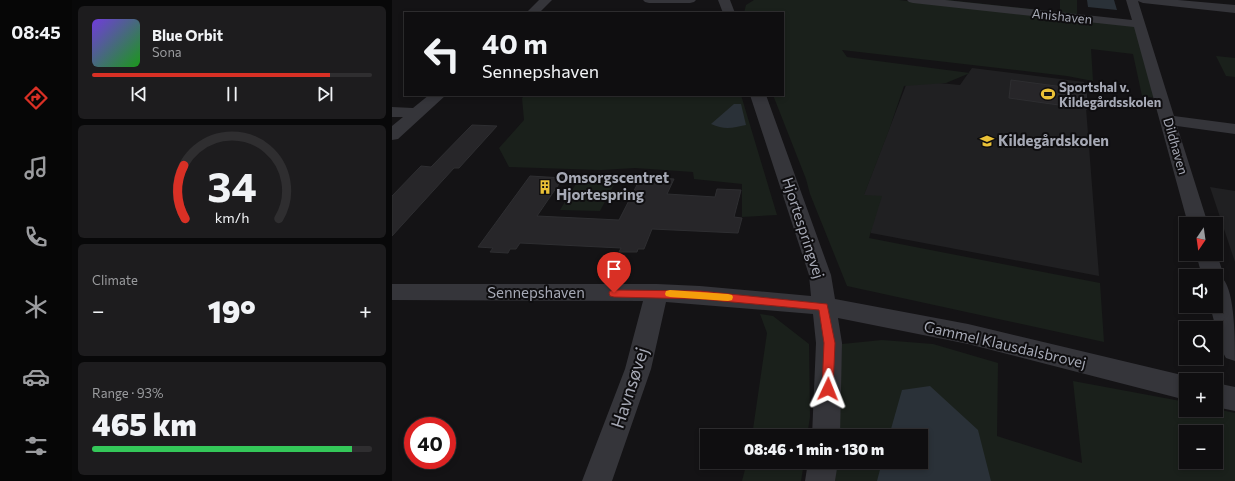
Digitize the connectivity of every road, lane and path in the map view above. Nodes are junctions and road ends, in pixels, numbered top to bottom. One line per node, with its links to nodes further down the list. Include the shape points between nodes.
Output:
1 (546, 0): 9 (street)
2 (649, 0): 3 (street)
3 (690, 0)
4 (724, 0): 10 (street)
5 (913, 0): 11 (street, Anishaven)
6 (1132, 0): 11 (street, Dildhaven)
7 (1143, 0): 8 (street)
8 (1235, 9)
9 (533, 12)
10 (729, 12)
11 (1139, 24): 16 (street, Dildhaven)
12 (437, 96): 15 (street)
13 (758, 96): 22 (street, Hjortespringvej, via 818,266)
14 (392, 112): 15 (street)
15 (418, 113): 18 (street)
16 (1168, 120): 17 (street); 19 (street, Dildhaven)
17 (1235, 129)
18 (392, 135)
19 (1196, 217)
20 (392, 292): 21 (street, Sennepshaven)
21 (657, 293): 22 (street, Sennepshaven); 30 (street, Havnsøvej, via 638,370)
22 (824, 306): 25 (street, Gammel Klausdalsbrovej, via 968,334); 28 (street, Hjortespringvej, via 829,343)
23 (1223, 310): 24 (street)
24 (1235, 351)
25 (1179, 386)
26 (1223, 396): 27 (street)
27 (1235, 399)
28 (826, 429)
29 (822, 469): 31 (street)
30 (597, 481)
31 (820, 481)

